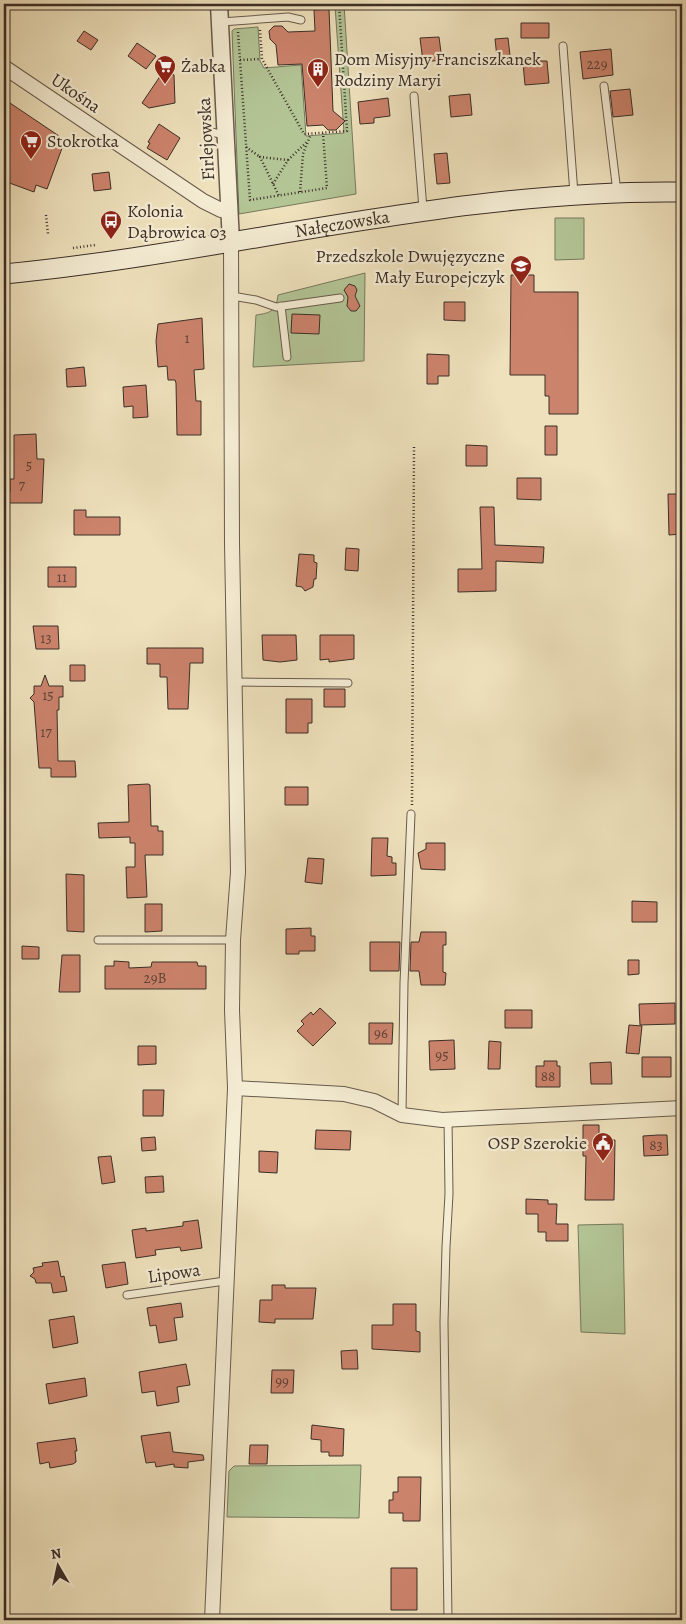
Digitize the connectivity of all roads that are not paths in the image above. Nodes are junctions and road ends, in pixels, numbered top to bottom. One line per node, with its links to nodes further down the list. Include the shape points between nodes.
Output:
1 (220, 4): 3 (street, Firlejowska)
2 (301, 20): 3 (lane, via 288,17)
3 (220, 22): 11 (street, Firlejowska, via 218,134)
4 (563, 46): 10 (lane)
5 (4, 68): 11 (street, Ukośna, via 203,201)
6 (604, 86): 8 (lane)
7 (414, 96): 12 (lane)
8 (617, 192): 9 (main road, Nałęczowska); 10 (main road, Nałęczowska)
9 (682, 192)
10 (574, 194): 12 (main road, Nałęczowska)
11 (229, 212): 13 (street, Firlejowska)
12 (424, 212): 13 (main road, Nałęczowska)
13 (231, 242): 14 (main road, Nałęczowska); 15 (street)
14 (4, 274)
15 (232, 296): 17 (lane); 19 (street)
16 (340, 298): 17 (lane)
17 (281, 306): 18 (lane)
18 (287, 357)
19 (234, 682): 20 (lane); 23 (street, via 238,872)
20 (348, 683)
21 (411, 814): 26 (lane)
22 (98, 940): 23 (lane)
23 (233, 940): 24 (street)
24 (235, 1088): 26 (street, via 344,1094 374,1101); 28 (street)
25 (682, 1108): 27 (street)
26 (402, 1115): 27 (street)
27 (448, 1120): 31 (lane, via 444,1322)
28 (225, 1281): 29 (lane, Lipowa); 30 (street)
29 (127, 1295)
30 (212, 1620)
31 (448, 1620)

